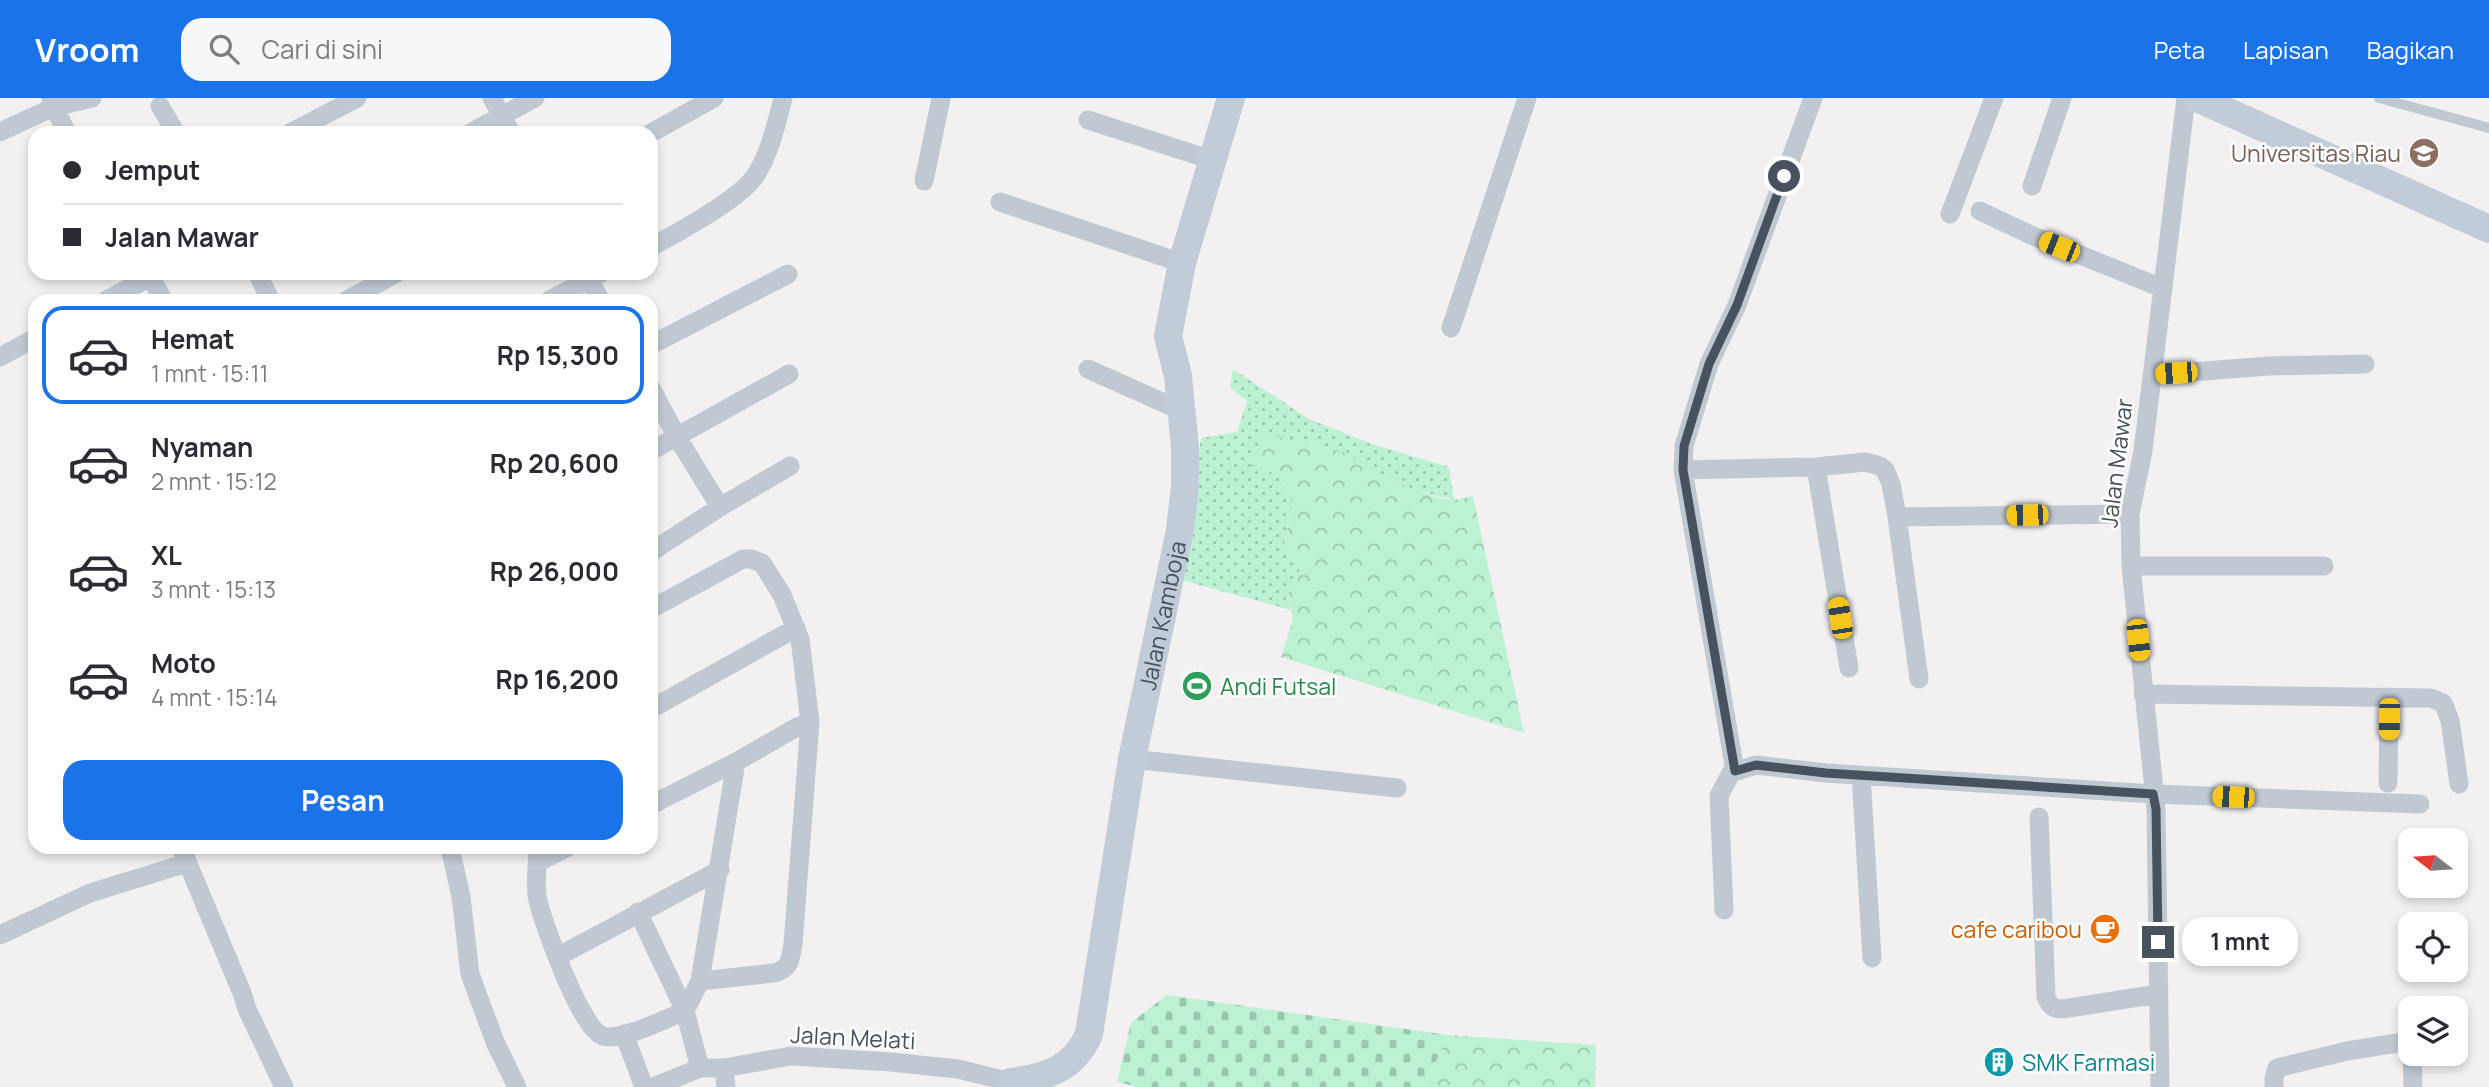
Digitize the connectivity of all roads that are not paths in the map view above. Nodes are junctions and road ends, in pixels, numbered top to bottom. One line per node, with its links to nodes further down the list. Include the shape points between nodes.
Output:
1 (92, 98): 15 (street)
2 (357, 98): 21 (street)
3 (535, 98): 17 (street)
4 (714, 98): 25 (street)
5 (783, 98): 34 (street, via 773,139 753,180)
6 (941, 98): 28 (street)
7 (1231, 98): 27 (street, Jalan Kamboja)
8 (1527, 98): 44 (street)
9 (1813, 98): 58 (street, via 1737,305 1709,364 1684,446)
10 (1994, 98): 32 (street)
11 (2062, 98): 29 (street)
12 (2186, 98): 40 (street, Jalan Mawar)
13 (2197, 98): 33 (street)
14 (2379, 98): 24 (lane)
15 (52, 102): 19 (street); 26 (street)
16 (160, 106): 20 (street)
17 (497, 107): 22 (street); 23 (street)
18 (1088, 120): 27 (street)
19 (64, 126)
20 (172, 126)
21 (303, 126)
22 (477, 126)
23 (507, 126)
24 (2489, 128)
25 (658, 129)
26 (0, 132)
27 (1212, 160): 35 (street, Jalan Kamboja)
28 (924, 181)
29 (2032, 186)
30 (1000, 202): 35 (street)
31 (1980, 211): 40 (street)
32 (1951, 214)
33 (2489, 229)
34 (658, 243)
35 (1182, 263): 53 (street, Jalan Kamboja, via 1168,336)
36 (788, 274): 45 (street)
37 (140, 280): 41 (street)
38 (384, 280): 42 (street)
39 (583, 280): 43 (street)
40 (2162, 288): 51 (street, Jalan Mawar)
41 (116, 294)
42 (358, 294)
43 (560, 294)
44 (1451, 328)
45 (658, 341)
46 (28, 342): 47 (street)
47 (0, 357)
48 (2365, 364): 51 (street)
49 (1088, 369): 53 (street)
50 (789, 374): 54 (street)
51 (2152, 375): 60 (street, Jalan Mawar)
52 (658, 401): 54 (street)
53 (1182, 411): 73 (street, Jalan Kamboja, via 1185,486 1180,530)
54 (677, 437): 55 (street); 59 (street)
55 (658, 447)
56 (790, 466): 59 (street)
57 (1816, 467): 58 (street); 61 (street, via 1880,466 1891,484); 67 (street)
58 (1683, 470): 75 (street)
59 (720, 508): 62 (street)
60 (2130, 514): 61 (street); 63 (street, Jalan Mawar)
61 (1897, 517): 68 (street)
62 (658, 548)
63 (2131, 566): 64 (street); 69 (street, Jalan Mawar)
64 (2324, 566)
65 (658, 605): 66 (street, via 743,559 751,559 762,563)
66 (796, 628): 71 (street); 72 (street)
67 (1849, 668)
68 (1919, 679)
69 (2143, 694): 70 (street); 80 (street, Jalan Mawar)
70 (2389, 698): 77 (street); 78 (street, via 2431,698 2443,703 2450,720)
71 (658, 705)
72 (810, 722): 74 (street); 93 (street, via 790,962 774,973)
73 (1132, 759): 79 (street); 101 (street, Jalan Kamboja, via 1089,1034 1072,1062 1039,1078)
74 (736, 762): 81 (street); 87 (street)
75 (1735, 771): 76 (street, via 1756,765); 88 (street, via 1720,796)
76 (1861, 775): 80 (street); 92 (street)
77 (2388, 783)
78 (2459, 784)
79 (1397, 788)
80 (2153, 794): 82 (street); 94 (street, Jalan Mawar)
81 (658, 801)
82 (2420, 803)
83 (2039, 817): 94 (street, via 2046,997 2050,1005 2063,1009)
84 (452, 854): 103 (street, via 470,974)
85 (184, 855): 90 (street, via 90,892); 102 (street)
86 (538, 855): 91 (street, via 537,899)
87 (720, 870): 89 (street); 93 (street)
88 (1724, 910)
89 (638, 912): 91 (street); 95 (street)
90 (0, 935)
91 (557, 957): 96 (street, via 590,1027 604,1037)
92 (1872, 958)
93 (700, 981): 95 (street)
94 (2158, 994): 106 (street, Jalan Mawar)
95 (685, 1011): 96 (street); 99 (street)
96 (624, 1034): 104 (street)
97 (2398, 1043): 107 (street, via 2277,1068)
98 (2412, 1066): 108 (street)
99 (700, 1068): 100 (street, Jalan Melati); 105 (street, Jalan Melati)
100 (725, 1077): 101 (street, Jalan Melati, via 791,1056 832,1057 958,1069)
101 (1011, 1084)
102 (284, 1087)
103 (517, 1087)
104 (644, 1087)
105 (653, 1087)
106 (2160, 1087)
107 (2274, 1087)
108 (2413, 1087)

